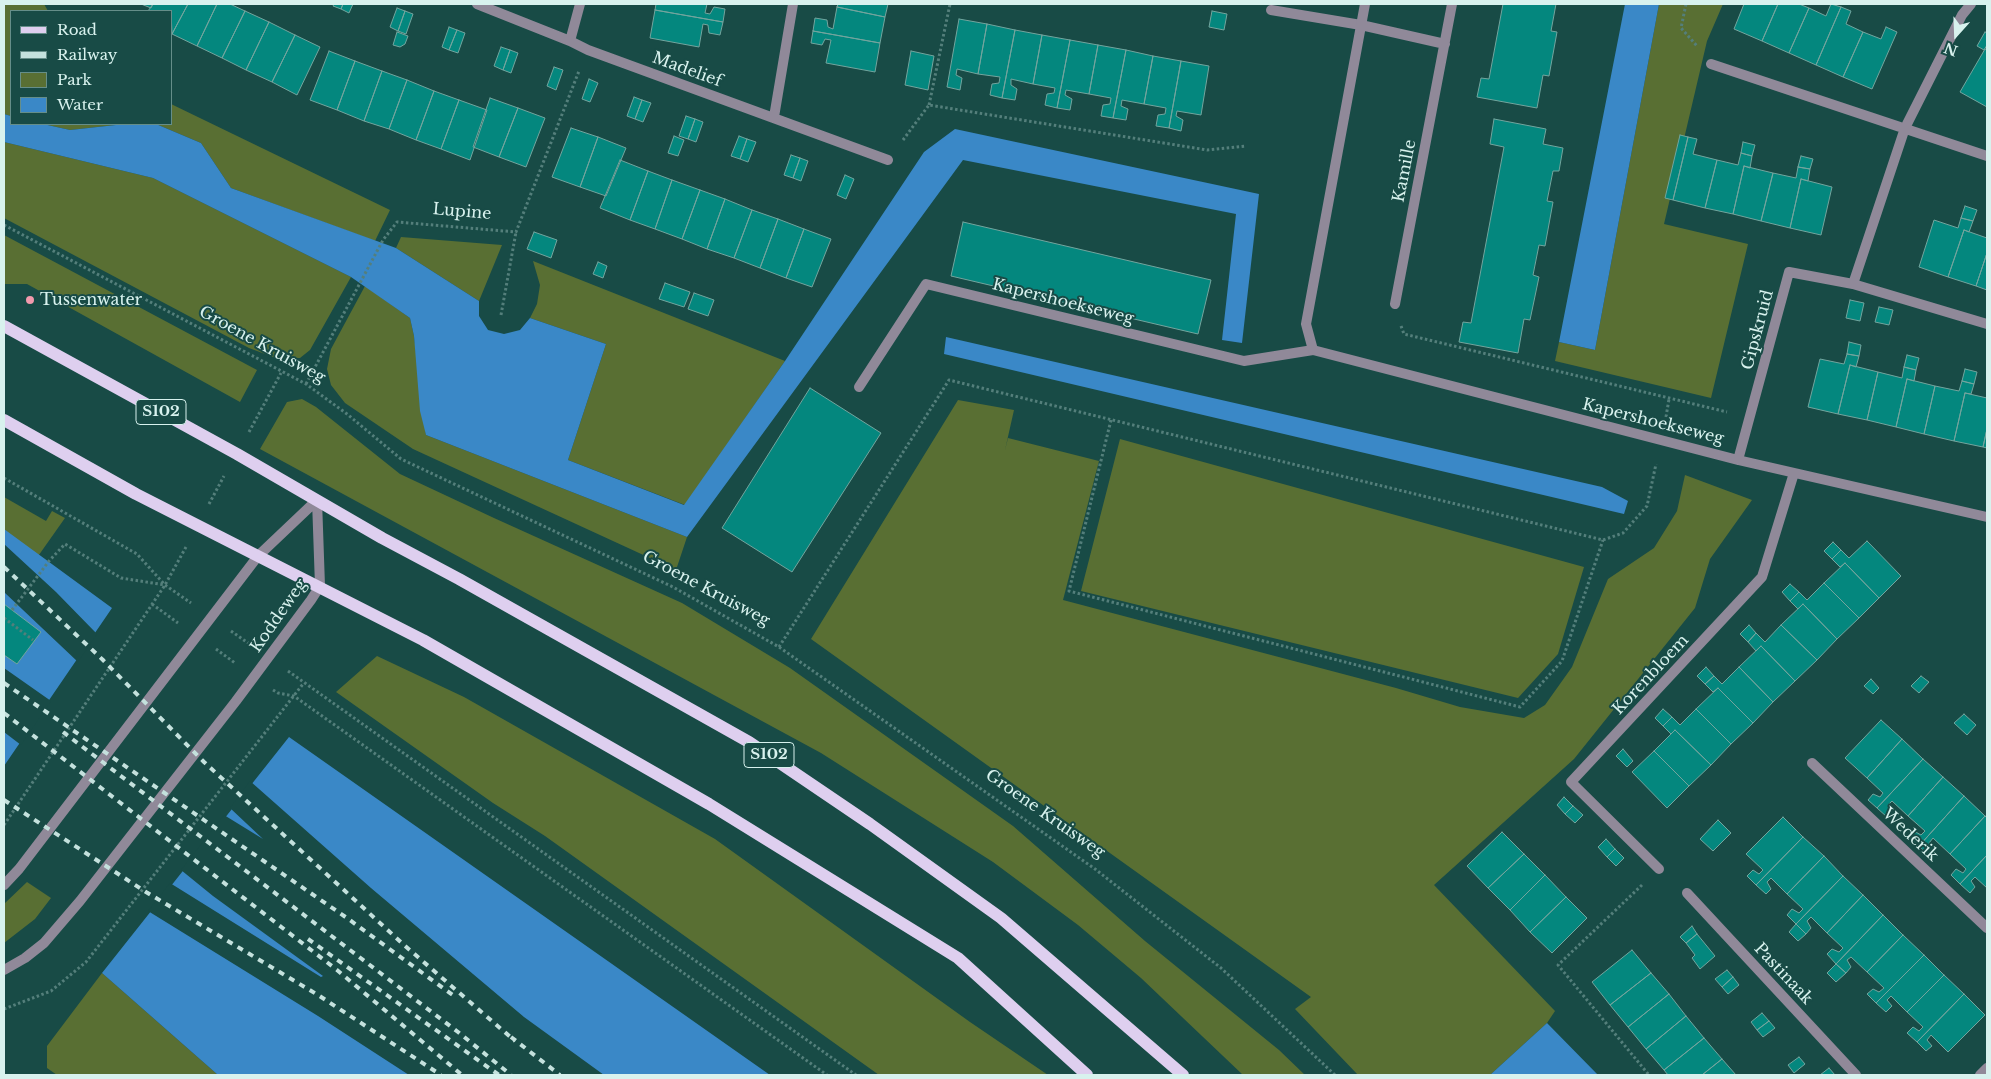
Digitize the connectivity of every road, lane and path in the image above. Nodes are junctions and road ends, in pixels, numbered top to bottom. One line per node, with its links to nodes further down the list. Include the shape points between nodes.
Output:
1 (477, 4): 11 (street, Madelief)
2 (580, 4): 11 (street)
3 (793, 4): 16 (street)
4 (950, 4): 15 (path)
5 (1365, 4): 10 (street)
6 (1452, 4): 12 (street, Kamille)
7 (1686, 4): 14 (path, via 1681,28)
8 (1971, 4): 17 (street, via 1962,15)
9 (1271, 10): 10 (street)
10 (1361, 26): 12 (street); 28 (street, via 1306,324)
11 (570, 41): 13 (street, Madelief)
12 (1445, 44): 24 (street, Kamille)
13 (588, 50): 16 (street, Madelief); 22 (path)
14 (1712, 64): 17 (street)
15 (929, 105): 18 (path, via 1207,150); 20 (path)
16 (774, 117): 20 (street, Madelief)
17 (1905, 128): 19 (street); 23 (street)
18 (1246, 146)
19 (1987, 156)
20 (888, 160)
21 (4, 224): 29 (path, Groene Kruisweg)
22 (516, 232): 25 (path); 30 (path, Lupine, via 397,222 383,240)
23 (1853, 284): 26 (street, Gipskruid); 32 (street, Gipskruid, via 1790,272)
24 (1395, 304): 32 (path, via 1404,334)
25 (501, 315)
26 (1987, 324)
27 (4, 326): 36 (main road, S102)
28 (1314, 350): 31 (street, Kapershoekseweg, via 1244,361 926,284); 35 (street, Kapershoekseweg)
29 (281, 373): 30 (path, Groene Kruisweg); 36 (path)
30 (306, 384): 53 (path, Groene Kruisweg, via 401,460 673,587)
31 (859, 387)
32 (1750, 417): 37 (street, Gipskruid)
33 (4, 420): 42 (main road)
34 (1111, 420): 43 (path); 43 (path, via 1069,591 1520,708 1562,661); 53 (path, via 949,380)
35 (1662, 440): 37 (street, Kapershoekseweg); 43 (path, via 1647,506 1623,533)
36 (237, 454): 40 (main road, S102); 42 (path)
37 (1738, 460): 38 (street, Kapershoekseweg)
38 (1794, 473): 41 (street, Kapershoekseweg); 60 (street, Korenbloem, via 1762,577 1571,782)
39 (4, 478): 45 (path, via 137,554)
40 (317, 500): 44 (street); 46 (street, Koddeweg); 70 (main road, S102, via 749,742 1001,918)
41 (1987, 517)
42 (197, 525): 44 (main road); 45 (path)
43 (1603, 540)
44 (258, 556): 46 (main road); 50 (street)
45 (165, 585): 47 (path); 48 (path, via 122,578 65,544); 50 (path)
46 (320, 586): 54 (street, Koddeweg); 69 (main road, via 431,645 709,804 958,958)
47 (152, 604): 51 (path); 59 (path)
48 (12, 610)
49 (4, 618): 52 (path)
50 (212, 618): 51 (street); 54 (path)
51 (198, 636): 55 (path); 61 (street)
52 (33, 640)
53 (779, 647): 71 (path, Groene Kruisweg, via 1095,869 1221,968)
54 (268, 657): 55 (street, Koddeweg); 56 (path)
55 (254, 677): 57 (path, via 278,692); 64 (street, Koddeweg, via 80,901 44,943)
56 (303, 684): 57 (path); 68 (path)
57 (294, 696): 65 (path, via 86,962 51,991); 67 (path)
58 (1812, 763): 63 (street, Wederik)
59 (4, 825)
60 (1659, 869): 72 (path, via 1558,965)
61 (4, 885)
62 (1687, 892): 73 (street, Pastinaak)
63 (1987, 928)
64 (4, 970)
65 (4, 1009)
66 (1987, 1068): 74 (street)
67 (827, 1075)
68 (856, 1075)
69 (1087, 1075)
70 (1184, 1075)
71 (1335, 1075)
72 (1649, 1075)
73 (1856, 1075)
74 (1980, 1075)

